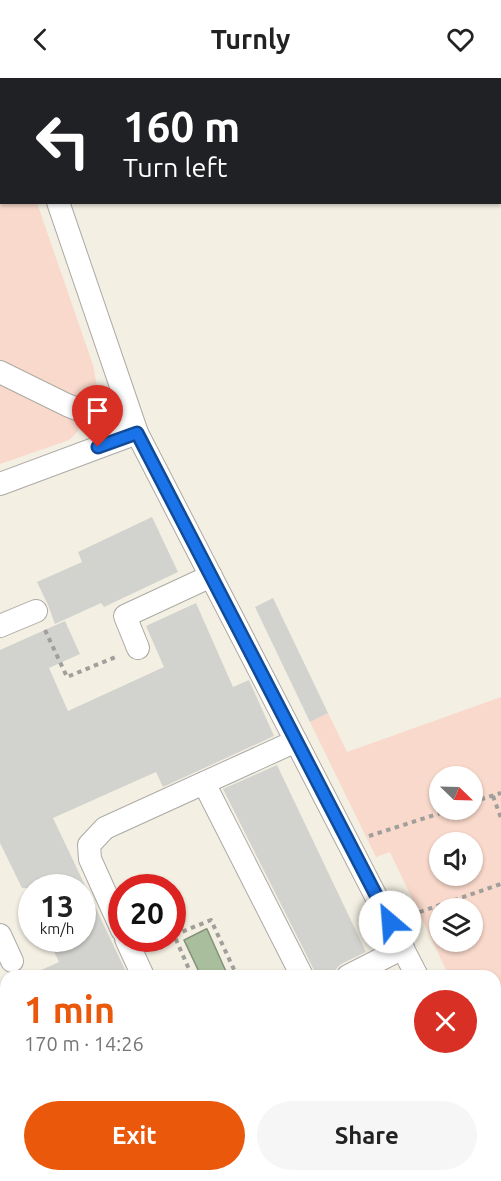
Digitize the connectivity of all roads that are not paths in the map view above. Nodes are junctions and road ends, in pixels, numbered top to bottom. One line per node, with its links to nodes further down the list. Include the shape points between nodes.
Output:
1 (59, 204): 3 (street)
2 (0, 372): 3 (street)
3 (137, 433): 4 (street); 5 (street)
4 (0, 484)
5 (211, 576): 8 (street, via 125,616); 9 (street)
6 (36, 611): 7 (street)
7 (0, 626)
8 (138, 648)
9 (296, 741): 10 (street); 13 (street)
10 (204, 783): 11 (street, via 105,828 89,845 90,859); 17 (street)
11 (108, 899)
12 (0, 935): 15 (street)
13 (403, 948): 18 (street); 19 (street)
14 (132, 952): 16 (street)
15 (12, 961)
16 (139, 970)
17 (299, 970)
18 (360, 970)
19 (414, 970)

